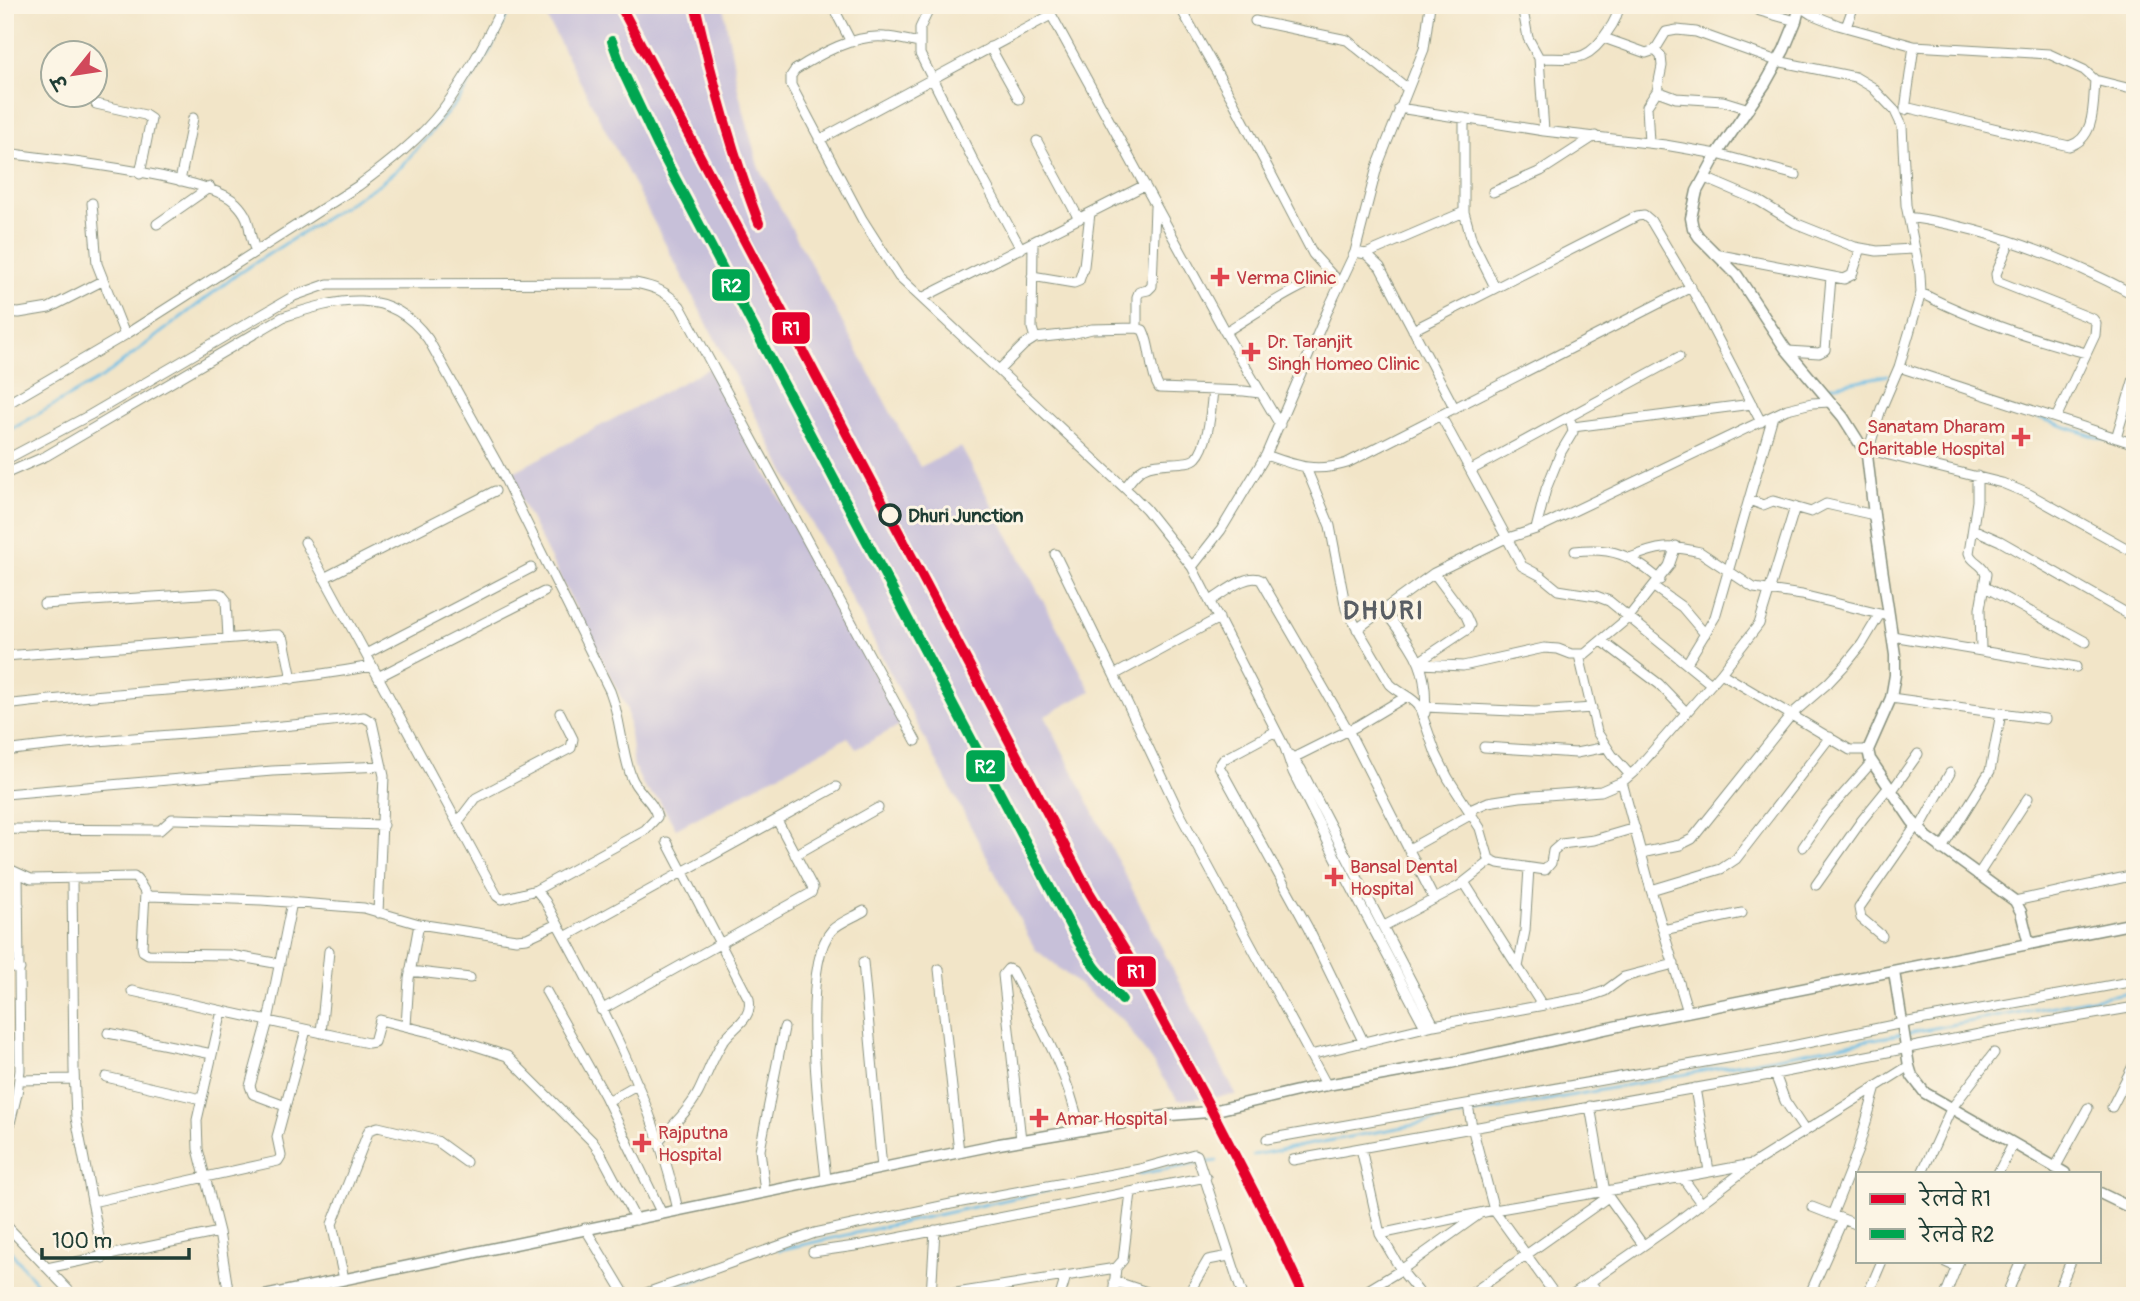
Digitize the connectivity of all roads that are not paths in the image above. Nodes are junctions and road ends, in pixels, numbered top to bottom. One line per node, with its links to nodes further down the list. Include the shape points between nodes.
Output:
1 (503, 5): 63 (street, via 468,72 441,111 405,148 358,186)
2 (832, 5): 17 (street)
3 (931, 5): 18 (street, via 920,28)
4 (1046, 5): 12 (street)
5 (1179, 5): 68 (street, via 1313,254)
6 (1430, 5): 26 (street, via 1424,49)
7 (1521, 5): 22 (street, via 1528,38)
8 (1619, 5): 16 (street)
9 (1752, 5): 14 (street)
10 (1854, 5): 15 (street)
11 (1800, 6): 14 (street); 15 (street)
12 (1051, 15): 20 (street); 48 (street)
13 (1255, 21): 26 (street, via 1347,40)
14 (1796, 21): 23 (street)
15 (1846, 27): 19 (street)
16 (1604, 38): 21 (street, via 1646,53); 22 (street, via 1585,56)
17 (851, 42): 18 (street, via 885,37); 39 (street, via 791,76 795,95)
18 (919, 43): 24 (street)
19 (1914, 46): 25 (street, via 2049,54); 32 (street)
20 (990, 47): 24 (street); 29 (street)
21 (1655, 50): 23 (street, via 1666,32 1685,30); 28 (street, via 1662,66)
22 (1539, 58): 37 (street)
23 (1777, 61): 33 (street); 36 (street, via 1863,80 1884,98)
24 (931, 78): 39 (street); 61 (street)
25 (2095, 80): 27 (street); 32 (street, via 2091,123 2086,135 2069,146)
26 (1408, 89): 31 (street)
27 (2135, 90)
28 (1657, 91): 33 (street); 41 (street, via 1647,106)
29 (1019, 99)
30 (108, 107): 44 (street, via 151,119)
31 (1399, 107): 35 (street); 64 (street, via 1373,180)
32 (1905, 107): 36 (street)
33 (1749, 109): 43 (street)
34 (193, 118): 47 (street)
35 (1464, 118): 37 (street); 53 (street)
36 (1902, 126): 55 (street)
37 (1544, 131): 38 (street)
38 (1595, 136): 41 (street); 50 (street, via 1541,171)
39 (820, 140): 75 (street, via 890,265)
40 (1037, 141): 56 (street)
41 (1649, 142): 43 (street)
42 (5, 153): 44 (street)
43 (1717, 155): 45 (street); 46 (street)
44 (140, 174): 47 (street)
45 (1796, 175)
46 (1704, 177): 60 (street, via 1795,223); 66 (street, via 1691,218 1699,237)
47 (180, 181): 49 (street)
48 (1144, 185): 52 (street); 54 (street)
49 (210, 187): 57 (street); 63 (street, via 243,211)
50 (1493, 192)
51 (92, 203): 70 (street)
52 (1155, 205): 77 (street, via 1152,286 1137,297); 79 (street)
53 (1464, 212): 65 (street); 71 (street, via 1475,248)
54 (1090, 213): 56 (street); 67 (street, via 1079,281)
55 (1908, 217): 58 (street); 62 (street)
56 (1079, 219): 59 (street)
57 (158, 224)
58 (2010, 241): 74 (street); 83 (street, via 1997,281 2093,319 2097,328)
59 (1033, 243): 61 (street); 67 (street)
60 (1861, 248): 62 (street); 69 (street, via 1852,275)
61 (1021, 249): 75 (street)
62 (1913, 249): 73 (street)
63 (256, 251): 80 (street)
64 (1355, 252): 65 (street); 68 (street)
65 (1366, 254): 78 (street, via 1380,267)
66 (1715, 254): 69 (street); 82 (street, via 1737,275)
67 (1032, 276): 81 (street)
68 (1337, 276): 79 (street, via 1297,289); 99 (street)
69 (1831, 277): 82 (street, via 1825,350 1819,354)
70 (102, 281): 76 (street, via 49,308); 80 (street)
71 (1495, 287): 72 (street, via 1642,214 1651,221); 78 (street)
72 (1691, 287): 91 (street); 93 (street)
73 (1921, 293): 83 (street, via 1995,325); 85 (street)
74 (2135, 295)
75 (922, 298): 86 (street)
76 (5, 312)
77 (1137, 328): 81 (street); 88 (street, via 1146,334 1159,388)
78 (1413, 330): 93 (street)
79 (1225, 332): 89 (street)
80 (125, 335): 92 (street)
81 (1035, 338): 86 (street)
82 (1788, 351): 90 (street)
83 (2087, 353): 97 (street)
84 (1679, 357): 96 (street)
85 (1899, 367): 97 (street); 103 (street)
86 (999, 370): 110 (street)
87 (2135, 375): 101 (street)
88 (1213, 390): 89 (street); 110 (street, via 1199,456 1146,467)
89 (1260, 393): 99 (street)
90 (1830, 402): 95 (street, via 1801,405); 103 (street)
91 (1752, 404): 98 (street); 100 (street)
92 (5, 405)
93 (1455, 409): 94 (street)
94 (1441, 416): 106 (street, via 1347,463 1322,469); 107 (street)
95 (1773, 416): 98 (street); 112 (street)
96 (1568, 418): 100 (street); 107 (street)
97 (2056, 418): 101 (street)
98 (1760, 422): 115 (street)
99 (1280, 425): 104 (street)
100 (1573, 427): 115 (street, via 1545,489)
101 (2116, 438): 102 (street)
102 (2135, 444)
103 (1868, 453): 109 (street); 114 (street)
104 (1266, 455): 106 (street); 124 (street, via 1221,530)
105 (5, 460): 174 (street, via 294,296 328,284 635,283 658,288 680,306)
106 (1306, 467): 141 (street, via 1330,526 1342,598)
107 (1471, 470): 117 (street)
108 (5, 474): 215 (street, via 46,456 283,317 320,305 360,301 400,310 428,340 498,465 610,691 633,780 655,807 657,817 645,830)
109 (1978, 476): 116 (street); 121 (street, via 2029,494)
110 (1125, 488): 124 (street)
111 (495, 491): 128 (street)
112 (1749, 500): 113 (street); 127 (street)
113 (1794, 507): 114 (street, via 1814,512 1826,504); 132 (street)
114 (1874, 514): 137 (street)
115 (1536, 529): 117 (street)
116 (1973, 529): 130 (street, via 1970,558 1985,569); 138 (street)
117 (1508, 538): 126 (street); 140 (street, via 1526,570 1558,590 1605,598)
118 (305, 542): 128 (street)
119 (1676, 546): 123 (street); 127 (street, via 1700,552); 129 (street)
120 (1575, 551): 123 (street, via 1607,550)
121 (2135, 553)
122 (1055, 554): 156 (street)
123 (1630, 558): 129 (street)
124 (1192, 567): 133 (street)
125 (531, 568): 148 (street)
126 (1434, 573): 136 (street); 151 (street, via 1470,625)
127 (1730, 573): 132 (street, via 1754,589); 142 (street, via 1716,617)
128 (324, 578): 148 (street)
129 (1657, 583): 140 (street); 142 (street)
130 (1985, 587): 146 (street); 147 (street, via 1980,609)
131 (544, 592): 157 (street)
132 (1771, 592): 137 (street); 155 (street, via 1759,624)
133 (1210, 601): 139 (street); 171 (street, via 1258,577)
134 (44, 604): 144 (street, via 216,593 226,600)
135 (2135, 604): 138 (street)
136 (1384, 610): 141 (street); 151 (street)
137 (1884, 615): 143 (street); 168 (street, via 1846,664)
138 (2132, 617)
139 (1219, 618): 156 (street); 172 (street)
140 (1628, 618): 145 (street); 152 (street)
141 (1357, 629): 160 (street, via 1390,684)
142 (1705, 634): 152 (street)
143 (1892, 636): 147 (street); 161 (street, via 1895,675)
144 (228, 638): 150 (street); 158 (street, via 279,635)
145 (1602, 641): 149 (street); 165 (street, via 1659,684)
146 (2086, 642)
147 (1981, 650): 154 (street)
148 (366, 654): 153 (street)
149 (1579, 655): 151 (street, via 1544,648 1463,666); 164 (street)
150 (5, 656)
151 (1420, 663): 163 (street)
152 (1687, 663): 159 (street)
153 (372, 666): 157 (street); 158 (street)
154 (2076, 667)
155 (1721, 673): 159 (street); 168 (street)
156 (1114, 675): 266 (street, via 1181,814)
157 (378, 677): 194 (street)
158 (292, 679): 162 (street)
159 (1711, 684): 165 (street)
160 (1407, 696): 169 (street); 171 (street)
161 (1891, 698): 167 (street); 178 (street)
162 (5, 705)
163 (1425, 707): 164 (street, via 1522,712); 169 (street)
164 (1591, 708): 176 (street)
165 (1686, 712): 185 (street)
166 (560, 713): 194 (street, via 573,739 571,748 476,798)
167 (2001, 713): 170 (street); 202 (street, via 1990,771)
168 (1792, 714): 173 (street); 203 (street, via 1692,839)
169 (1424, 718): 192 (street, via 1448,778)
170 (2045, 719)
171 (1348, 730): 181 (street); 201 (street)
172 (1276, 731): 177 (street); 262 (street, via 1219,766 1308,928)
173 (1830, 737): 178 (street, via 1855,751); 216 (street, via 1736,859 1721,869)
174 (916, 741)
175 (1484, 747): 176 (street, via 1576,753)
176 (1606, 747): 185 (street)
177 (1285, 748): 181 (street); 256 (street, via 1336,858)
178 (1868, 750): 182 (street)
179 (5, 751): 183 (street, via 364,717 372,722)
180 (1918, 754): 188 (street)
181 (1293, 758): 229 (street)
182 (1871, 763): 188 (street); 200 (street)
183 (382, 766): 189 (street); 195 (street)
184 (1950, 773): 196 (street)
185 (1630, 775): 186 (street)
186 (1622, 782): 192 (street, via 1601,791 1488,802); 197 (street)
187 (836, 787): 193 (street)
188 (1890, 790): 196 (street); 214 (street, via 1862,820)
189 (5, 794)
190 (2028, 798): 210 (street)
191 (878, 807): 204 (street)
192 (1471, 812): 201 (street); 205 (street)
193 (777, 820): 204 (street); 208 (street)
194 (457, 823): 215 (street, via 500,899)
195 (383, 825): 198 (street, via 172,819 160,830); 224 (street)
196 (1918, 827): 202 (street); 231 (street, via 1859,908 1861,918)
197 (1634, 828): 203 (street); 207 (street, via 1561,844 1553,851 1549,868)
198 (5, 833)
199 (667, 842): 208 (street)
200 (1803, 847)
201 (1409, 849): 218 (street)
202 (1941, 850): 210 (street)
203 (1641, 853): 216 (street)
204 (795, 855): 233 (street, via 813,888 811,894)
205 (1491, 861): 207 (street); 213 (street)
206 (5, 867): 209 (street)
207 (1529, 868): 240 (street)
208 (683, 872): 232 (street); 233 (street)
209 (18, 874): 212 (street, via 31,879); 222 (street)
210 (1978, 875): 219 (street)
211 (2135, 875): 219 (street)
212 (72, 879): 217 (street, via 134,877); 271 (street)
213 (1464, 882): 218 (street); 240 (street)
214 (1816, 885)
215 (536, 890): 228 (street)
216 (1651, 890): 230 (street)
217 (145, 893): 220 (street); 237 (street, via 142,946 148,954 230,955)
218 (1434, 899): 229 (street)
219 (2015, 901): 234 (street)
220 (292, 902): 224 (street); 237 (street)
221 (5, 904): 222 (street)
222 (19, 905): 241 (street)
223 (864, 911): 306 (street, via 831,931 815,985 815,1063)
224 (378, 913): 227 (street)
225 (1742, 913): 230 (street)
226 (2135, 923): 234 (street)
227 (419, 924): 228 (street, via 516,939); 243 (street)
228 (557, 924): 232 (street)
229 (1384, 926): 256 (street)
230 (1663, 930): 238 (street)
231 (1882, 936)
232 (565, 937): 251 (street)
233 (720, 944): 251 (street); 289 (street, via 750,1006 742,1023 721,1044 697,1095)
234 (2029, 944): 244 (street)
235 (329, 951): 261 (street)
236 (863, 962): 298 (street)
237 (280, 964): 254 (street)
238 (1674, 964): 249 (street, via 1624,977 1605,991); 253 (street)
239 (5, 967): 241 (street)
240 (1518, 967): 249 (street)
241 (20, 969): 272 (street)
242 (939, 969): 294 (street)
243 (410, 971): 245 (street); 255 (street)
244 (1894, 972): 253 (street); 258 (street)
245 (470, 978)
246 (2135, 981): 258 (street)
247 (132, 991): 252 (street)
248 (547, 991): 278 (street)
249 (1542, 1005): 256 (street)
250 (2135, 1007): 263 (street)
251 (601, 1010): 273 (street)
252 (222, 1011): 254 (street); 264 (street)
253 (1689, 1012): 274 (street)
254 (268, 1021): 259 (street); 279 (street, via 251,1091)
255 (406, 1026): 261 (street, via 380,1020 372,1043); 321 (street, via 507,1056 592,1141)
256 (1429, 1026): 262 (street)
257 (784, 1028): 307 (street, via 760,1150)
258 (1904, 1029): 263 (street); 281 (street)
259 (306, 1030): 261 (street); 279 (street)
260 (108, 1033): 264 (street)
261 (321, 1033)
262 (1364, 1043): 266 (street)
263 (1908, 1049): 268 (street); 269 (street)
264 (212, 1054): 277 (street)
265 (1994, 1054): 284 (street)
266 (1310, 1055): 274 (street)
267 (2135, 1062): 282 (street)
268 (1909, 1066): 275 (street); 284 (street, via 1918,1086)
269 (1776, 1074): 276 (street); 287 (street, via 1785,1101)
270 (106, 1077): 277 (street)
271 (74, 1079): 272 (street); 311 (street)
272 (19, 1080): 291 (street)
273 (638, 1084): 278 (street); 289 (street)
274 (1327, 1086): 286 (street, via 1208,1112)
275 (1876, 1087): 287 (street); 319 (street)
276 (1695, 1088): 280 (street); 300 (street)
277 (201, 1099): 305 (street, via 196,1137)
278 (608, 1101): 318 (street)
279 (285, 1106): 305 (street, via 277,1137 278,1161)
280 (1590, 1106): 285 (street); 309 (street)
281 (1469, 1107): 285 (street); 288 (street)
282 (2112, 1107)
283 (2088, 1108): 299 (street)
284 (1951, 1109): 292 (street); 301 (street)
285 (1471, 1124): 293 (street); 315 (street)
286 (1080, 1130): 290 (street); 290 (street, via 1062,1069 1007,969 1003,975)
287 (1805, 1131): 297 (street)
288 (1268, 1139)
289 (659, 1140): 314 (street)
290 (1021, 1140): 294 (street)
291 (5, 1144)
292 (2013, 1144): 299 (street); 302 (street)
293 (1361, 1148): 295 (street); 327 (street)
294 (959, 1152): 298 (street)
295 (1293, 1160)
296 (466, 1162): 341 (street, via 437,1141 379,1127 369,1130 332,1224)
297 (1754, 1163): 300 (street); 312 (street)
298 (882, 1168): 306 (street)
299 (2060, 1170)
300 (1709, 1171): 304 (street)
301 (1922, 1172)
302 (1999, 1172)
303 (1205, 1174): 308 (street); 331 (street); 348 (street, via 1194,1154 1140,1169 815,1233)
304 (1682, 1177): 309 (street); 312 (street)
305 (206, 1178): 311 (street); 326 (street)
306 (826, 1179): 307 (street)
307 (765, 1192): 314 (street)
308 (1131, 1192): 325 (street); 338 (street, via 1123,1260)
309 (1606, 1194): 315 (street); 328 (street); 330 (street)
310 (2102, 1197): 316 (street)
311 (92, 1202): 332 (street)
312 (1700, 1203): 328 (street)
313 (1812, 1207): 319 (street)
314 (678, 1210): 318 (street)
315 (1494, 1210): 317 (street); 330 (street)
316 (2135, 1210)
317 (1483, 1212): 327 (street); 339 (street)
318 (662, 1214): 321 (street)
319 (1832, 1215): 320 (street)
320 (1843, 1219): 323 (street); 362 (street)
321 (636, 1220): 324 (street)
322 (5, 1224): 337 (street)
323 (1856, 1224)
324 (585, 1228): 341 (street); 347 (street)
325 (935, 1230): 329 (street); 349 (street)
326 (219, 1232): 332 (street); 345 (street)
327 (1380, 1234): 339 (street)
328 (1643, 1245): 343 (street)
329 (813, 1252)
330 (1528, 1255): 358 (street); 359 (street)
331 (1229, 1256): 354 (street, via 1208,1260); 355 (street)
332 (103, 1258): 337 (street)
333 (1882, 1262): 363 (street)
334 (2021, 1262): 365 (street)
335 (2071, 1262): 366 (street)
336 (1958, 1264): 364 (street)
337 (47, 1268): 344 (street)
338 (1116, 1268): 340 (street); 342 (street)
339 (1401, 1270): 356 (street); 357 (street)
340 (1066, 1276): 350 (street); 351 (street)
341 (344, 1279): 346 (street)
342 (1114, 1281): 352 (street); 353 (street)
343 (1590, 1282): 360 (street); 361 (street)
344 (74, 1296)
345 (229, 1296)
346 (264, 1296)
347 (626, 1296)
348 (638, 1296)
349 (931, 1296)
350 (937, 1296)
351 (1060, 1296)
352 (1113, 1296)
353 (1159, 1296)
354 (1187, 1296)
355 (1243, 1296)
356 (1358, 1296)
357 (1422, 1296)
358 (1468, 1296)
359 (1556, 1296)
360 (1570, 1296)
361 (1601, 1296)
362 (1809, 1296)
363 (1867, 1296)
364 (1945, 1296)
365 (2006, 1296)
366 (2056, 1296)

